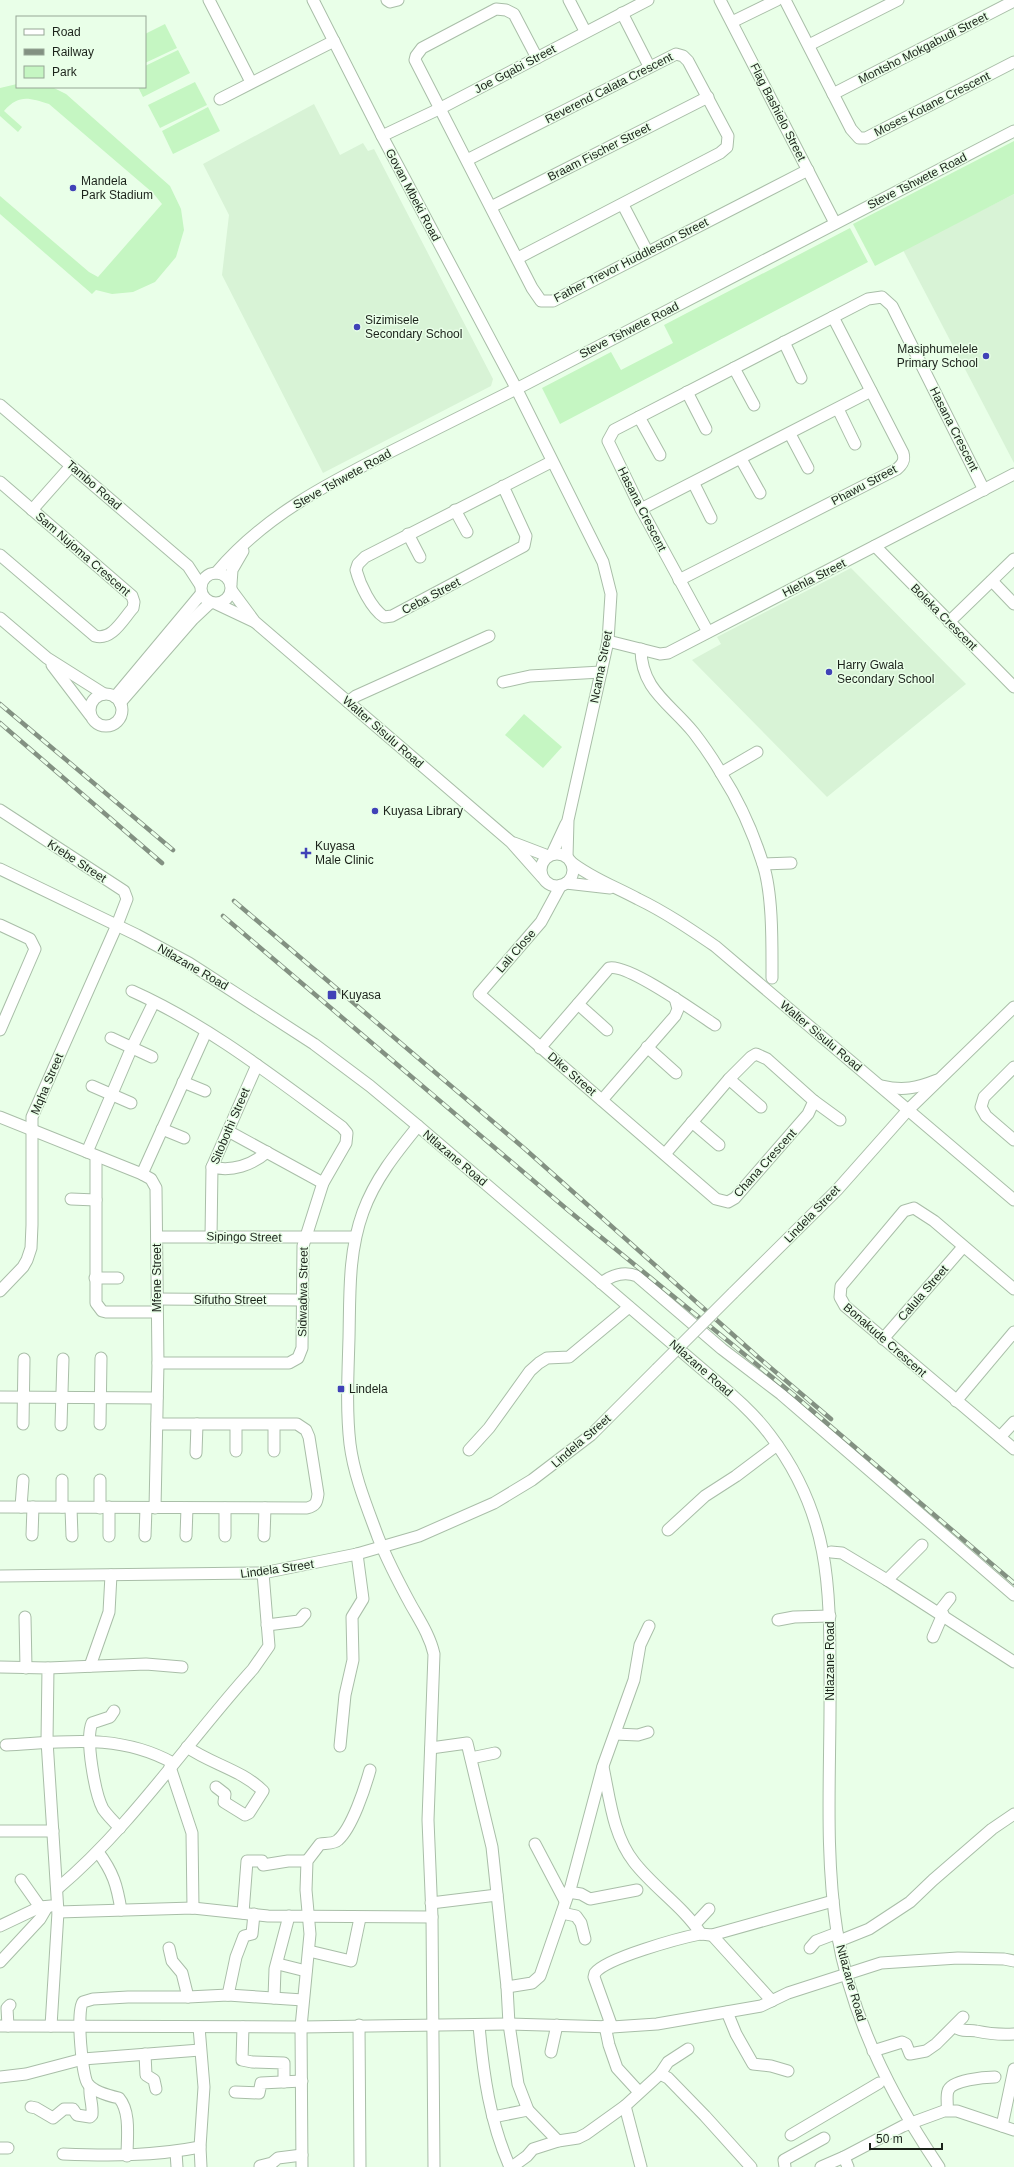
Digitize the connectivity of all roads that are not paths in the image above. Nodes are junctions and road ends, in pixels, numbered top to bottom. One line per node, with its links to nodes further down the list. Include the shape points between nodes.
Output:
1 (209, 0): 20 (street)
2 (313, 0): 15 (street, Govan Mbeki Road)
3 (386, 0): 4 (street)
4 (398, 0)
5 (569, 0): 14 (street)
6 (648, 0): 12 (street, Joe Gqabi Street)
7 (720, 0): 13 (street, Flag Bashielo Street)
8 (778, 0): 13 (street)
9 (784, 0): 16 (street, Moses Kotane Crescent)
10 (898, 0): 16 (street)
11 (1014, 1): 21 (street, Montsho Mokgabudi Street)
12 (622, 13): 14 (street, Joe Gqabi Street); 19 (street)
13 (732, 22): 28 (street, Flag Bashielo Street)
14 (585, 31): 17 (street, Joe Gqabi Street)
15 (334, 41): 20 (street); 26 (street, Govan Mbeki Road)
16 (809, 45): 21 (street, Moses Kotane Crescent)
17 (537, 58): 24 (street, Joe Gqabi Street); 24 (street, Father Trevor Huddleston Street, via 514,14 496,9 422,48 416,56 416,63)
18 (1014, 62): 21 (street, Moses Kotane Crescent, via 862,138 854,135)
19 (649, 66): 22 (street, Reverend Calata Crescent, via 673,54 683,56); 27 (street, Reverend Calata Crescent)
20 (251, 82): 23 (street)
21 (833, 94)
22 (708, 97): 29 (street, Reverend Calata Crescent, via 728,136 727,147); 30 (street, Braam Fischer Street)
23 (220, 99)
24 (439, 109): 26 (street, Joe Gqabi Street); 27 (street, Father Trevor Huddleston Street)
25 (1014, 131): 31 (street, Steve Tshwete Road)
26 (382, 136): 38 (street, Govan Mbeki Road)
27 (467, 160): 30 (street, Father Trevor Huddleston Street)
28 (808, 170): 31 (street, Flag Bashielo Street); 32 (street, Father Trevor Huddleston Street)
29 (623, 205): 32 (street); 33 (street, Reverend Calata Crescent)
30 (491, 207): 33 (street, Father Trevor Huddleston Street)
31 (835, 223): 38 (street, Steve Tshwete Road)
32 (647, 251): 33 (street, Father Trevor Huddleston Street, via 549,302 541,301 535,294)
33 (518, 258)
34 (833, 317): 35 (street, Hasana Crescent); 39 (street, Phawu Street); 57 (street, Hasana Crescent, via 874,297 882,297 890,303)
35 (784, 342): 36 (street, Hasana Crescent); 37 (street)
36 (734, 368): 40 (street, Hasana Crescent); 42 (street)
37 (801, 378)
38 (515, 389): 50 (street, Ncama Street); 65 (street, Steve Tshwete Road, via 327,484 293,504)
39 (871, 391): 43 (street); 72 (street, Phawu Street, via 903,453 904,461 900,467)
40 (687, 392): 44 (street, Hasana Crescent); 45 (street)
41 (0, 405): 51 (street, Tambo Road)
42 (754, 405)
43 (838, 409): 46 (street); 47 (street)
44 (639, 417): 48 (street); 59 (street, Hasana Crescent, via 614,430 608,441)
45 (706, 429)
46 (790, 434): 49 (street); 52 (street)
47 (855, 444)
48 (660, 455)
49 (741, 459): 55 (street); 58 (street)
50 (551, 462): 56 (street, Ceba Street); 83 (street, Ncama Street, via 603,562 611,594)
51 (71, 466): 60 (street); 70 (street, Tambo Road)
52 (808, 468)
53 (1014, 474): 57 (street, Hlehla Street)
54 (0, 482): 60 (street, Sam Nujoma Crescent)
55 (694, 484): 59 (street); 62 (street)
56 (503, 486): 61 (street, Ceba Street); 64 (street, Ceba Street, via 526,536 524,546 392,616 384,616 376,612 356,570 365,558)
57 (984, 490): 66 (street, Hlehla Street)
58 (760, 493)
59 (641, 509): 72 (street, Hasana Crescent)
60 (32, 510): 67 (street, Sam Nujoma Crescent, via 132,596 133,608 110,634 101,638 95,636)
61 (455, 510): 63 (street); 64 (street, Ceba Street)
62 (711, 518)
63 (467, 532)
64 (408, 534): 68 (street)
65 (252, 539): 71 (street, Steve Tshwete Road); 74 (street, Steve Tshwete Road, via 232,570)
66 (875, 546): 80 (street, Boleka Crescent); 81 (street, Hlehla Street)
67 (0, 554)
68 (420, 557)
69 (1014, 559): 73 (street)
70 (188, 566): 71 (street, Tambo Road); 75 (street, Tambo Road)
71 (212, 574): 74 (street, via 228,578); 75 (street, via 203,579)
72 (679, 580): 81 (street, Hasana Crescent)
73 (992, 581): 77 (street); 80 (street)
74 (231, 587): 76 (street, via 224,602); 79 (street, Walter Sisulu Road)
75 (201, 590): 76 (street); 89 (street)
76 (214, 604): 79 (street, Walter Sisulu Road); 89 (street, via 193,619)
77 (1014, 604)
78 (0, 618): 85 (street)
79 (255, 622): 90 (street, Walter Sisulu Road)
80 (949, 622): 88 (street, Boleka Crescent)
81 (708, 632): 84 (street, Hlehla Street, via 668,653 660,654)
82 (489, 636): 90 (street, via 356,696)
83 (608, 641): 84 (street, Hlehla Street); 86 (street, Ncama Street)
84 (641, 649): 93 (street, via 641,665 651,687 693,732)
85 (47, 658): 89 (street); 91 (street)
86 (601, 672): 87 (street, via 530,676); 95 (street, Ncama Street)
87 (503, 682)
88 (1014, 687)
89 (113, 698): 91 (street, via 94,699); 91 (street, via 122,708 121,717 112,726 98,724)
90 (348, 702): 96 (street, Walter Sisulu Road)
91 (90, 715)
92 (757, 752): 93 (street)
93 (721, 773): 100 (street, via 743,813)
94 (0, 810): 106 (street, Krebe Street, via 124,891 127,899)
95 (568, 820): 97 (street, Ncama Street); 98 (street, Ncama Street)
96 (511, 842): 97 (street, Walter Sisulu Road); 102 (street, Walter Sisulu Road)
97 (550, 855): 98 (street, via 558,854); 102 (street, via 541,865)
98 (569, 860): 103 (street, via 572,873); 104 (street, Walter Sisulu Road, via 580,870)
99 (792, 863): 100 (street)
100 (763, 864): 108 (street, via 769,896)
101 (0, 869): 106 (street, Ntlazane Road)
102 (544, 880): 103 (street, via 553,886); 105 (street)
103 (564, 884): 104 (street, Walter Sisulu Road); 105 (street, Lali Close)
104 (616, 889): 131 (street, Walter Sisulu Road, via 685,926 715,946)
105 (549, 905): 110 (street, Lali Close, via 541,922)
106 (117, 925): 142 (street, Ntlazane Road, via 189,964 264,1010 344,1066); 144 (street, Mqha Street, via 32,1117)
107 (1, 928): 116 (street, via 30,939 35,949)
108 (772, 978)
109 (132, 991): 112 (street, Sidwadwa Street)
110 (478, 994): 122 (street, Dike Street)
111 (675, 998): 113 (street, via 614,967 609,968); 115 (street); 121 (street, via 678,1009 675,1016)
112 (154, 1002): 118 (street, Sidwadwa Street); 120 (street)
113 (578, 1004): 117 (street); 122 (street)
114 (1014, 1007): 127 (street, Lindela Street)
115 (715, 1025)
116 (0, 1030)
117 (606, 1030)
118 (206, 1032): 124 (street, Sidwadwa Street); 129 (street)
119 (111, 1038): 120 (street)
120 (132, 1047): 123 (street); 133 (street)
121 (647, 1047): 126 (street); 134 (street)
122 (540, 1048): 134 (street, Dike Street)
123 (152, 1057)
124 (257, 1065): 145 (street, Sitobothi Street); 154 (street, Sidwadwa Street, via 347,1133 346,1143)
125 (1014, 1067): 147 (street, via 984,1097 981,1107 986,1116)
126 (676, 1073)
127 (941, 1078): 131 (street, via 910,1089); 138 (street, Lindela Street)
128 (729, 1079): 135 (street, via 756,1054 767,1059); 137 (street); 141 (street)
129 (183, 1082): 132 (street); 143 (street)
130 (92, 1086): 133 (street)
131 (879, 1086): 138 (street, Walter Sisulu Road)
132 (204, 1091)
133 (111, 1094): 136 (street); 150 (street)
134 (602, 1100): 151 (street, Dike Street)
135 (814, 1101): 140 (street); 151 (street, Chana Crescent, via 808,1114 735,1198 728,1202 716,1199)
136 (131, 1103)
137 (761, 1107)
138 (908, 1110): 157 (street, Walter Sisulu Road); 220 (street, Lindela Street, bridge, via 837,1190 591,1435 532,1480 494,1503 419,1536)
139 (0, 1117): 144 (street, Mfene Street)
140 (840, 1120)
141 (692, 1122): 148 (street); 151 (street)
142 (418, 1126): 160 (street, via 377,1182); 165 (street, Ntlazane Road)
143 (162, 1128): 146 (street); 153 (street)
144 (31, 1129): 150 (street, Mfene Street); 167 (street, Mqha Street, via 31,1248 23,1267)
145 (228, 1131): 149 (street); 152 (street, Sitobothi Street)
146 (184, 1138)
147 (1014, 1140)
148 (720, 1145)
149 (266, 1152): 152 (street, via 248,1164 224,1168); 154 (street)
150 (91, 1154): 153 (street, Mfene Street); 156 (street)
151 (665, 1154)
152 (212, 1166): 159 (street, Sitobothi Street)
153 (142, 1174): 158 (street, Mfene Street, via 151,1179 156,1188)
154 (323, 1183): 161 (street, Sidwadwa Street)
155 (71, 1199): 156 (street)
156 (96, 1200): 163 (street)
157 (1014, 1200)
158 (157, 1237): 159 (street, Sipingo Street); 168 (street, Mfene Street)
159 (211, 1237): 161 (street, Sipingo Street)
160 (355, 1237): 161 (street, Sipingo Street); 220 (street, via 351,1264 350,1444 359,1482)
161 (306, 1238): 169 (street, Sidwadwa Street, via 303,1246)
162 (963, 1247): 166 (street, Bonakude Crescent); 173 (street, Calula Street); 173 (street, Bonakude Crescent, via 918,1209 910,1208 904,1211 841,1286 840,1291 841,1301 845,1306)
163 (95, 1278): 164 (street); 171 (street, via 95,1299 102,1311)
164 (118, 1278)
165 (601, 1283): 170 (street, Ntlazane Road); 227 (street, via 620,1274 629,1273 637,1276 722,1349 781,1394)
166 (1014, 1289)
167 (0, 1291)
168 (157, 1299): 169 (street, Sifutho Street); 171 (street, Mfene Street)
169 (303, 1300): 177 (street, Sidwadwa Street, via 301,1353 295,1362)
170 (629, 1307): 193 (street, Ntlazane Road, via 742,1404); 195 (street, via 569,1357 547,1358 530,1371 489,1428)
171 (156, 1312): 177 (street, Mfene Street)
172 (1014, 1332): 183 (street)
173 (883, 1339): 183 (street, Bonakude Crescent)
174 (101, 1358): 178 (street)
175 (63, 1359): 181 (street)
176 (24, 1360): 180 (street)
177 (158, 1363): 182 (street, Mfene Street)
178 (101, 1396): 181 (street); 182 (street); 186 (street)
179 (0, 1397): 180 (street)
180 (23, 1397): 181 (street); 185 (street)
181 (63, 1397): 189 (street)
182 (157, 1398): 187 (street, Mfene Street)
183 (956, 1401): 192 (street, Bonakude Crescent)
184 (1014, 1422): 192 (street)
185 (23, 1424)
186 (100, 1424)
187 (157, 1424): 188 (street); 207 (street, Mfene Street)
188 (197, 1424): 190 (street); 198 (street)
189 (61, 1425)
190 (236, 1425): 191 (street); 196 (street)
191 (274, 1425): 197 (street); 210 (street, via 296,1424 306,1430 318,1494 316,1504 307,1508)
192 (1000, 1437): 194 (street, Bonakude Crescent)
193 (777, 1445): 211 (street, via 705,1496); 231 (street, Ntlazane Road, via 792,1467 806,1496 819,1533 827,1569)
194 (1014, 1449)
195 (469, 1450)
196 (236, 1451)
197 (274, 1451)
198 (196, 1453)
199 (23, 1480): 203 (street)
200 (62, 1480): 205 (street)
201 (100, 1480): 206 (street)
202 (0, 1507): 203 (street)
203 (21, 1507): 204 (street)
204 (33, 1507): 205 (street); 212 (street)
205 (67, 1508): 206 (street); 213 (street)
206 (105, 1508): 207 (street); 214 (street)
207 (151, 1508): 208 (street); 215 (street, Mfene Street)
208 (187, 1508): 209 (street); 216 (street)
209 (225, 1508): 210 (street); 217 (street)
210 (265, 1508): 218 (street)
211 (668, 1530)
212 (32, 1535)
213 (72, 1536)
214 (109, 1536)
215 (145, 1536)
216 (186, 1536)
217 (225, 1536)
218 (264, 1536)
219 (922, 1545): 226 (street)
220 (382, 1546): 222 (street, Lindela Street); 251 (street, via 434,1654)
221 (831, 1552): 226 (street, via 842,1553)
222 (357, 1554): 223 (street, Lindela Street); 249 (street, via 363,1599 352,1617 353,1660 345,1696)
223 (263, 1573): 225 (street, Lindela Street); 234 (street)
224 (0, 1576): 225 (street, Lindela Street)
225 (111, 1576): 238 (street, via 109,1612)
226 (887, 1580): 229 (street)
227 (1014, 1595)
228 (950, 1598): 229 (street)
229 (941, 1613): 236 (street); 237 (street)
230 (305, 1614): 234 (street, via 299,1621)
231 (830, 1616): 233 (street); 270 (street, Ntlazane Road, via 829,1846)
232 (25, 1617): 241 (street)
233 (778, 1620)
234 (268, 1625): 250 (street, via 269,1646 253,1669)
235 (649, 1626): 245 (street, via 640,1645 634,1680)
236 (933, 1637)
237 (1014, 1662)
238 (90, 1666): 239 (street); 242 (street)
239 (182, 1666)
240 (0, 1667): 241 (street)
241 (26, 1668): 242 (street)
242 (48, 1668): 247 (street)
243 (114, 1711): 246 (street, via 110,1717 92,1723)
244 (648, 1732): 245 (street, via 638,1735)
245 (615, 1734): 255 (street)
246 (90, 1740): 247 (street); 254 (street, via 141,1749); 259 (street, via 92,1772 98,1797 108,1816)
247 (47, 1741): 248 (street); 261 (street)
248 (6, 1745)
249 (340, 1746)
250 (187, 1747): 254 (street); 257 (street, via 241,1775 263,1791 249,1813 245,1814 224,1802 225,1794)
251 (431, 1748): 253 (street, via 468,1743); 271 (street, via 428,1820)
252 (495, 1753): 253 (street)
253 (471, 1758): 268 (street, via 492,1847)
254 (172, 1765): 259 (street); 274 (street, via 192,1833)
255 (603, 1766): 269 (street); 284 (street, via 614,1820 626,1851)
256 (370, 1770): 264 (street, via 363,1796 343,1833 334,1842 320,1844)
257 (216, 1787)
258 (1014, 1814): 287 (street, via 992,1829 910,1902 869,1929)
259 (120, 1828): 263 (street)
260 (0, 1831): 261 (street)
261 (53, 1832): 266 (street)
262 (535, 1844): 269 (street)
263 (98, 1852): 266 (street); 276 (street, via 117,1885)
264 (307, 1861): 277 (street, via 263,1865 262,1861 246,1861); 281 (street, via 306,1890)
265 (21, 1880): 272 (street)
266 (57, 1889): 273 (street)
267 (638, 1890): 269 (street, via 590,1899 581,1894)
268 (497, 1894): 271 (street); 297 (street)
269 (566, 1897): 278 (street)
270 (833, 1902): 286 (street); 287 (street, Ntlazane Road)
271 (432, 1903): 282 (street)
272 (43, 1907): 273 (street); 285 (street); 293 (street, via 40,1919)
273 (58, 1907): 276 (street); 310 (street)
274 (193, 1908): 276 (street); 277 (street)
275 (709, 1909): 284 (street)
276 (121, 1910)
277 (243, 1913): 279 (street)
278 (562, 1913): 288 (street, via 576,1916 581,1923); 297 (street, via 538,1978 532,1983)
279 (254, 1914): 280 (street); 298 (street, via 252,1934 244,1936 236,1957)
280 (289, 1916): 281 (street); 294 (street)
281 (309, 1916): 283 (street); 291 (street)
282 (432, 1917): 283 (street); 314 (street)
283 (360, 1918): 291 (street, via 351,1961)
284 (695, 1924): 286 (street)
285 (0, 1926)
286 (707, 1934): 302 (street); 315 (street, via 648,1948 598,1970 594,1977)
287 (838, 1937): 290 (street, via 816,1941); 296 (street, Ntlazane Road)
288 (585, 1939)
289 (170, 1948): 299 (street, via 172,1961 182,1973)
290 (810, 1948)
291 (309, 1951): 295 (street)
292 (1014, 1961): 296 (street, via 958,1958 902,1960)
293 (0, 1962)
294 (278, 1964): 295 (street); 300 (street, via 275,1968)
295 (306, 1971): 301 (street)
296 (847, 1973): 302 (street); 322 (street, Ntlazane Road)
297 (507, 1987): 306 (street)
298 (228, 1995): 299 (street); 300 (street)
299 (188, 1997): 311 (street, via 87,2000 80,2005)
300 (274, 1998): 301 (street)
301 (303, 2000): 317 (street)
302 (772, 2001): 304 (street, via 761,2006)
303 (10, 2004): 309 (street)
304 (727, 2012): 315 (street, via 657,2024); 327 (street, via 753,2064)
305 (963, 2017): 318 (street)
306 (509, 2024): 307 (street); 308 (street); 340 (street, via 518,2084)
307 (479, 2025): 314 (street); 342 (street, via 482,2062)
308 (557, 2025): 315 (street); 323 (street)
309 (4, 2026): 310 (street)
310 (51, 2026): 311 (street)
311 (78, 2026): 312 (street); 325 (street)
312 (199, 2026): 316 (street); 321 (street)
313 (359, 2026): 314 (street); 317 (street); 359 (street)
314 (432, 2026): 360 (street)
315 (608, 2026): 337 (street, via 609,2046 617,2068)
316 (243, 2027): 317 (street); 332 (street, via 242,2060 284,2063)
317 (301, 2027): 331 (street)
318 (955, 2027): 319 (street, via 962,2031 976,2031 996,2036); 322 (street, via 926,2051 910,2054 906,2044 902,2042)
319 (1014, 2034)
320 (688, 2049): 328 (street, via 668,2062)
321 (200, 2050): 324 (street); 349 (street, via 204,2086)
322 (873, 2051): 343 (street, Ntlazane Road)
323 (551, 2052)
324 (145, 2054): 325 (street); 335 (street, via 146,2075 154,2080)
325 (83, 2060): 329 (street, via 26,2074); 334 (street, via 85,2079)
326 (1014, 2069): 344 (street)
327 (788, 2071)
328 (660, 2074): 337 (street); 363 (street, via 668,2078 706,2116)
329 (0, 2077)
330 (995, 2077): 341 (street, via 963,2081 952,2086 947,2092)
331 (302, 2081): 332 (street); 352 (street)
332 (284, 2082): 336 (street, via 261,2083 257,2093)
333 (879, 2084): 346 (street)
334 (90, 2087): 339 (street, via 89,2097 93,2104 90,2117 79,2116 75,2109 64,2109 53,2118); 353 (street, via 119,2098 122,2102 126,2118)
335 (156, 2089)
336 (235, 2092)
337 (639, 2092): 338 (street)
338 (625, 2106): 348 (street, via 586,2134); 362 (street)
339 (31, 2107)
340 (528, 2110): 342 (street); 348 (street)
341 (947, 2110): 343 (street); 344 (street)
342 (494, 2117): 361 (street, via 502,2150)
343 (911, 2123): 354 (street); 366 (street, Ntlazane Road)
344 (1002, 2126): 345 (street)
345 (1014, 2130)
346 (791, 2135)
347 (824, 2138): 364 (street, via 784,2160)
348 (558, 2141): 361 (street, via 533,2149)
349 (200, 2146): 350 (street); 357 (street)
350 (176, 2152): 353 (street); 356 (street)
351 (63, 2154): 353 (street)
352 (302, 2155): 355 (street, via 278,2158 272,2163); 358 (street)
353 (124, 2160)
354 (846, 2162): 365 (street)
355 (260, 2166)
356 (177, 2167)
357 (201, 2167)
358 (302, 2167)
359 (360, 2167)
360 (434, 2167)
361 (511, 2167)
362 (640, 2167)
363 (751, 2167)
364 (785, 2167)
365 (821, 2167)
366 (939, 2167)

